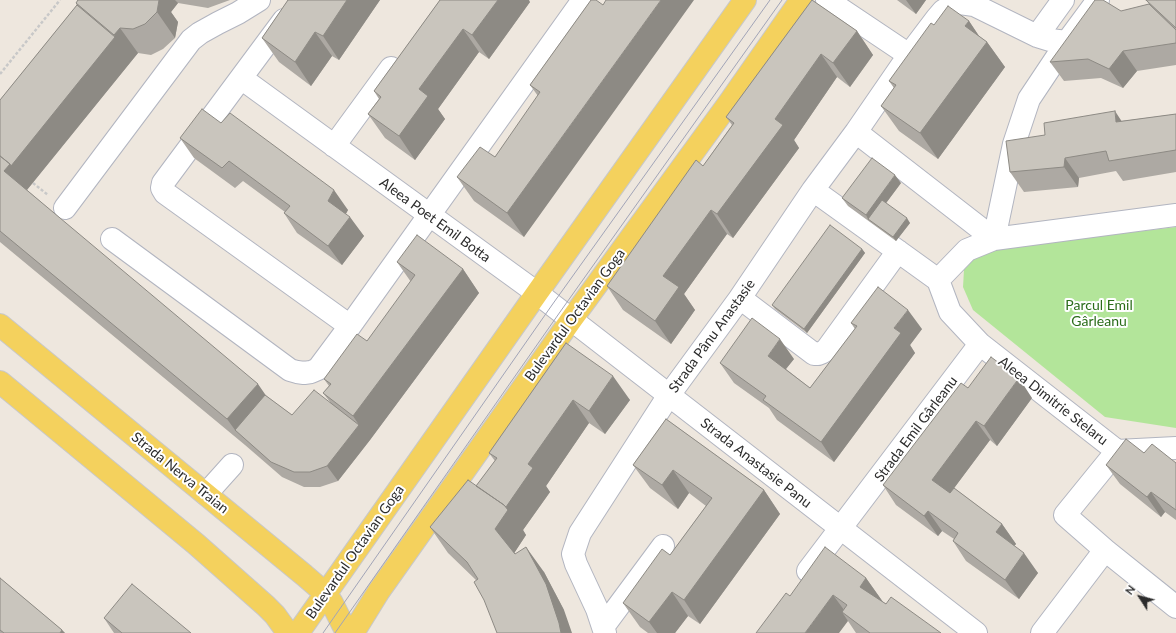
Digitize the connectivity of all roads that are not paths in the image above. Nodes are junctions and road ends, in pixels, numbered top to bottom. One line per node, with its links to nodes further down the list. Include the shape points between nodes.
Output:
1 (259, 0): 20 (street, via 191,40)
2 (745, 0): 27 (main road, Bulevardul Octavian Goga)
3 (801, 0): 29 (main road, Bulevardul Octavian Goga)
4 (828, 0): 13 (street)
5 (1063, 0): 10 (street)
6 (1098, 0): 11 (street)
7 (580, 1): 22 (street)
8 (296, 3): 14 (street)
9 (998, 7): 10 (street, Strada Pânu Anastasie, via 1019,28); 13 (street, Strada Pânu Anastasie, via 960,3 952,5 943,11)
10 (1037, 36): 11 (street, Strada Pânu Anastasie)
11 (1066, 42): 17 (street, via 1029,99)
12 (404, 51): 18 (street)
13 (909, 55): 15 (street, Strada Pânu Anastasie)
14 (241, 78): 18 (street, Aleea Poet Emil Botta); 31 (street, via 163,183 162,188 165,193)
15 (856, 132): 19 (street, Strada Pânu Anastasie); 24 (street)
16 (1038, 140): 17 (street)
17 (1014, 144): 24 (street)
18 (334, 146): 22 (street, Aleea Poet Emil Botta)
19 (813, 190): 25 (street); 28 (street, Strada Pânu Anastasie)
20 (65, 208)
21 (1176, 215): 24 (street)
22 (430, 216): 27 (street, Aleea Poet Emil Botta); 31 (street)
23 (112, 239): 31 (street, via 290,370 304,373 318,369)
24 (994, 239): 26 (street, via 968,250)
25 (898, 251): 26 (street); 28 (street, via 826,349 818,354 814,354)
26 (938, 280): 32 (street, via 950,312)
27 (537, 294): 29 (street, Strada Anastasie Panu); 43 (main road, Bulevardul Octavian Goga)
28 (740, 298): 34 (street, Strada Pânu Anastasie)
29 (571, 320): 34 (street, Strada Anastasie Panu); 49 (main road, Bulevardul Octavian Goga, via 384,584)
30 (0, 325): 38 (main road, Strada Nerva Traian)
31 (350, 326)
32 (980, 344): 36 (street, Aleea Dimitrie Stelaru); 39 (street, Strada Emil Gârleanu)
33 (0, 382): 46 (main road, via 208,554 266,606)
34 (669, 395): 39 (street, Strada Anastasie Panu); 45 (street, Strada Pânu Anastasie, via 580,533 575,545 573,554 576,564)
35 (1176, 448): 36 (street, Aleea Dimitrie Stelaru)
36 (1117, 451): 41 (street, via 1065,515)
37 (232, 465): 38 (street)
38 (206, 494): 43 (main road, Strada Nerva Traian)
39 (840, 528): 42 (street, Strada Emil Gârleanu); 50 (street, Strada Anastasie Panu)
40 (663, 546): 45 (street)
41 (1105, 550): 44 (street); 51 (street)
42 (799, 584)
43 (326, 594): 47 (main road, Bulevardul Octavian Goga); 48 (main road, Strada Nerva Traian, via 338,612)
44 (1176, 606)
45 (604, 630)
46 (288, 633)
47 (298, 633)
48 (347, 633)
49 (353, 633)
50 (976, 633)
51 (1042, 633)

